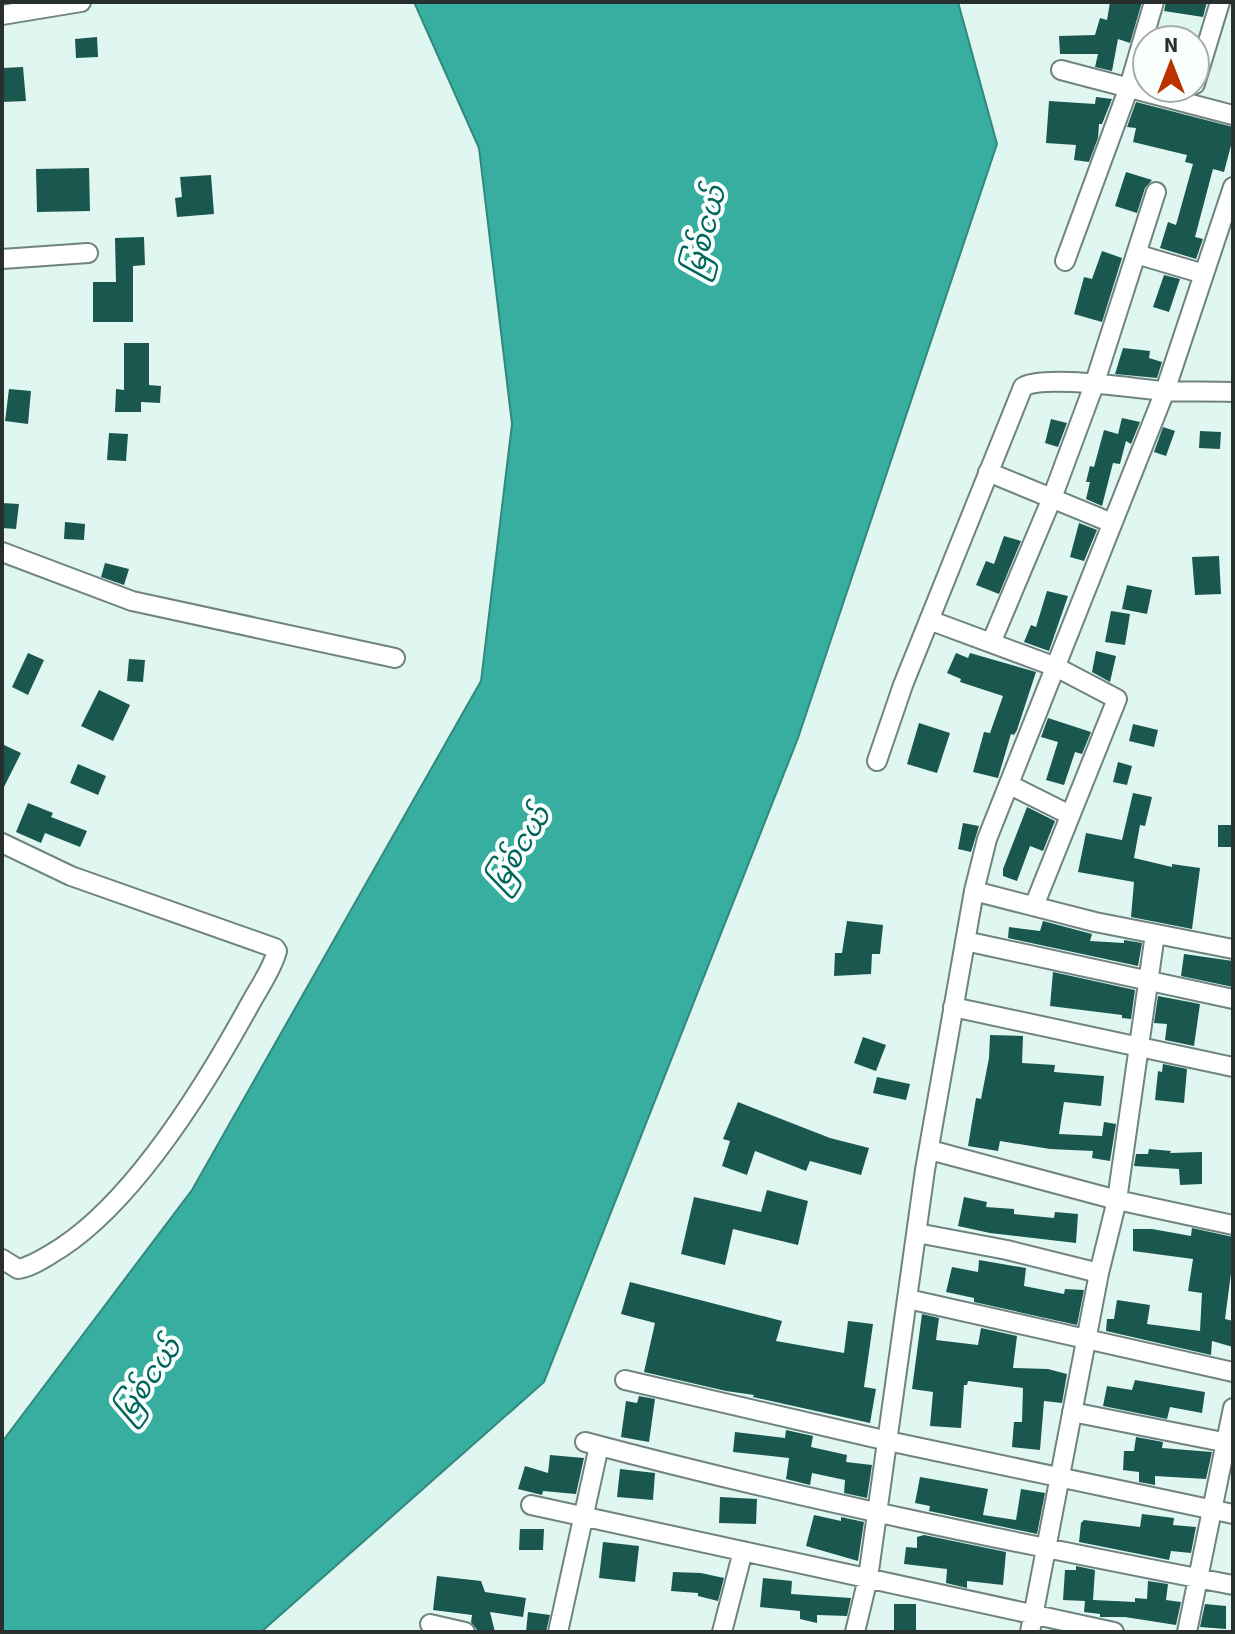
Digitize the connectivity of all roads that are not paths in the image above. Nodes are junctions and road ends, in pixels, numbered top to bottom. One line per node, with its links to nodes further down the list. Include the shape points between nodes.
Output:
1 (81, 2): 4 (street)
2 (1154, 2): 7 (street)
3 (1220, 2): 5 (street)
4 (2, 15)
5 (1211, 32)
6 (1061, 70): 7 (street)
7 (1129, 87): 15 (street)
8 (1211, 102): 9 (street)
9 (1233, 115)
10 (1233, 187): 16 (street)
11 (1156, 192): 13 (street)
12 (88, 253): 14 (street)
13 (1136, 254): 16 (street); 17 (street)
14 (2, 259)
15 (1065, 261)
16 (1204, 274): 18 (street)
17 (1094, 385): 18 (street); 20 (street, via 1027,384); 21 (street)
18 (1165, 391): 19 (street); 22 (street)
19 (1233, 392)
20 (988, 472): 21 (street); 24 (street)
21 (1052, 498): 22 (street); 25 (street)
22 (1112, 523): 27 (street)
23 (2, 552): 26 (street, via 132,601)
24 (929, 620): 25 (street); 28 (street)
25 (991, 643): 27 (street)
26 (395, 658)
27 (1056, 667): 29 (street); 30 (street, via 1117,699)
28 (877, 761)
29 (1010, 785): 30 (street); 32 (street, via 987,839)
30 (1070, 815): 33 (street)
31 (2, 843): 46 (street, via 71,876 277,951 205,1081 117,1201 82,1233 30,1266 18,1269)
32 (974, 891): 33 (street); 35 (street)
33 (1034, 906): 34 (street)
34 (1155, 934): 36 (street); 37 (street)
35 (965, 941): 37 (street); 39 (street)
36 (1233, 949)
37 (1149, 982): 38 (street); 40 (street)
38 (1233, 999)
39 (953, 1007): 40 (street); 42 (street)
40 (1140, 1047): 41 (street); 43 (street)
41 (1233, 1067)
42 (930, 1150): 43 (street); 45 (street)
43 (1117, 1200): 44 (street); 47 (street)
44 (1233, 1225)
45 (917, 1233): 47 (street); 48 (street)
46 (2, 1259)
47 (1099, 1273): 49 (street)
48 (908, 1299): 49 (street); 54 (street)
49 (1086, 1340): 50 (street); 53 (street)
50 (1233, 1372)
51 (625, 1380): 54 (street)
52 (1233, 1408): 55 (street)
53 (1072, 1412): 55 (street); 56 (street)
54 (888, 1441): 56 (street); 59 (street)
55 (1230, 1443): 58 (street)
56 (1060, 1476): 58 (street); 62 (street)
57 (531, 1505): 61 (street)
58 (1211, 1510): 60 (street); 65 (street)
59 (878, 1513): 61 (street, via 592,1444); 62 (street); 64 (street)
60 (1233, 1514)
61 (583, 1517): 63 (street); 70 (street)
62 (1045, 1548): 65 (street); 67 (street)
63 (743, 1551): 64 (street); 71 (street)
64 (868, 1578): 67 (street); 72 (street)
65 (1199, 1579): 66 (street); 74 (street)
66 (1233, 1585)
67 (1031, 1623): 73 (street)
68 (430, 1624): 69 (street)
69 (465, 1632)
70 (558, 1632)
71 (722, 1632)
72 (855, 1632)
73 (1114, 1632)
74 (1187, 1632)

